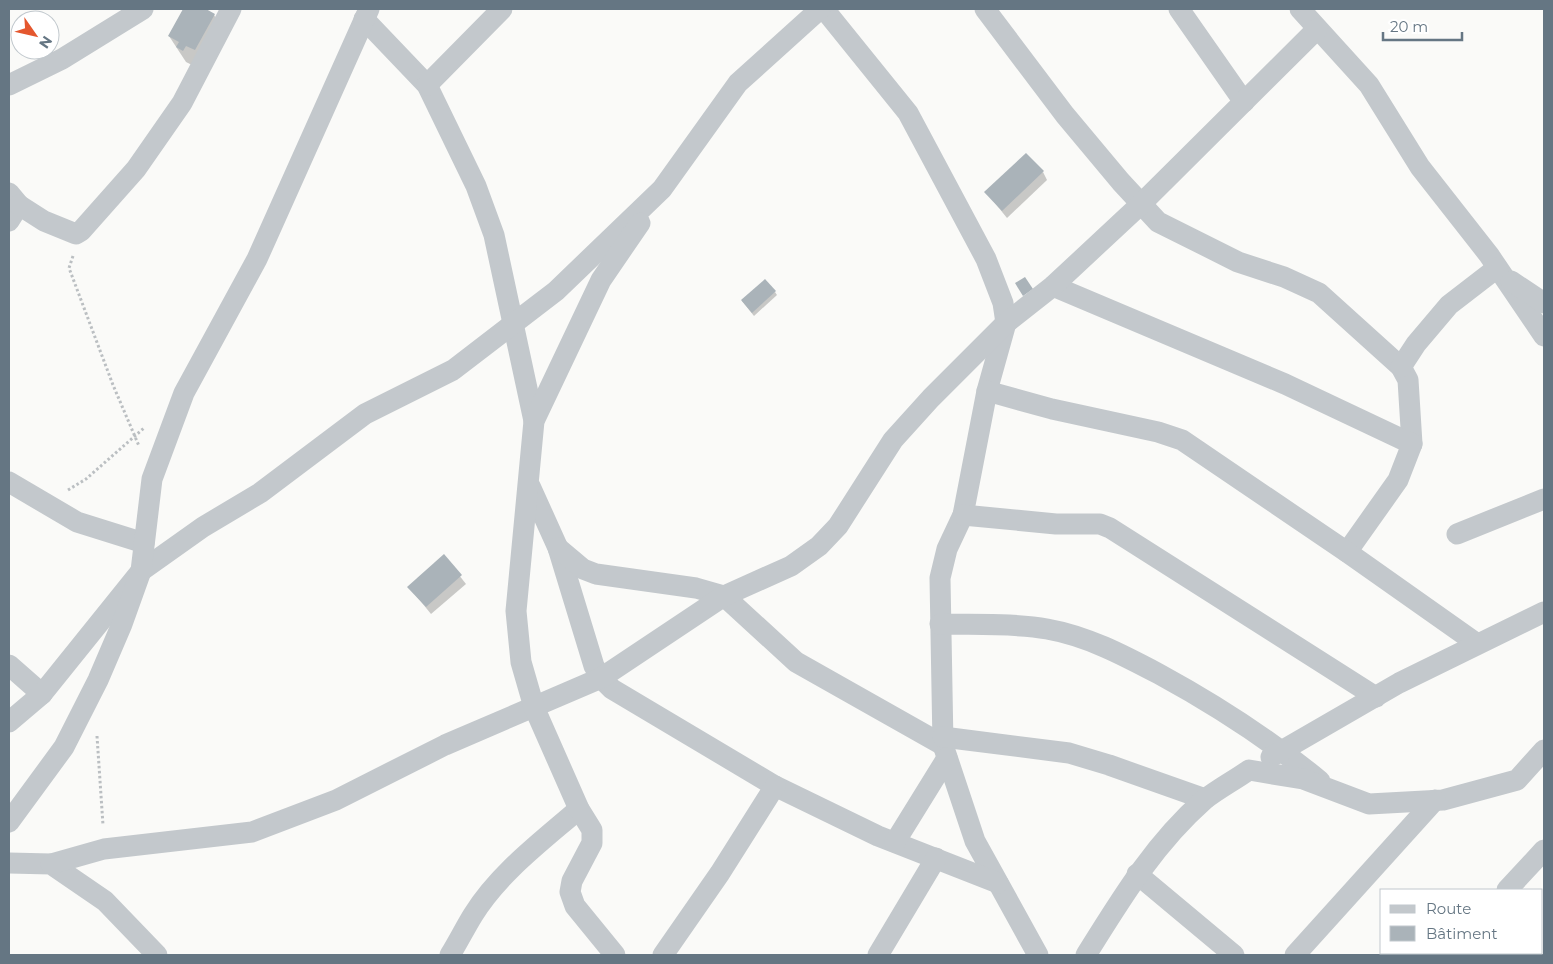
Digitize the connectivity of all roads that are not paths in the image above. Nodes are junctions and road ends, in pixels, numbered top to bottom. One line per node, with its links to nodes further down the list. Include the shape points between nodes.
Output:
1 (143, 9): 9 (street)
2 (231, 9): 16 (street, via 182,102 136,169 79,233)
3 (502, 9): 12 (street)
4 (820, 9): 14 (street, via 738,84)
5 (824, 9): 20 (street, via 908,113 986,259 1003,303)
6 (985, 9): 15 (street, via 1065,115)
7 (1179, 9): 13 (street)
8 (367, 14): 12 (street); 32 (street, via 257,258 184,393 152,479)
9 (117, 16): 11 (street, via 62,59)
10 (1310, 16): 13 (street); 17 (street, via 1369,85 1420,167)
11 (9, 85)
12 (427, 85): 21 (street, via 476,186 494,235)
13 (1244, 102): 15 (street)
14 (662, 190): 21 (street, via 556,291); 25 (street, via 601,280)
15 (1141, 204): 18 (street); 23 (street, via 1158,222 1238,262 1319,293)
16 (12, 207)
17 (1499, 271): 19 (street); 22 (street); 23 (street, via 1449,305)
18 (1054, 286): 20 (street); 26 (street, via 1285,384)
19 (1544, 303)
20 (1006, 323): 24 (street); 36 (street, via 893,440 838,526 819,546 791,566)
21 (512, 324): 25 (street); 35 (street, via 453,370 365,414 260,493 203,527)
22 (1544, 336)
23 (1401, 367): 26 (street, via 1408,380)
24 (987, 391): 30 (street); 34 (street, via 1182,440)
25 (534, 421): 28 (street)
26 (1412, 444): 34 (street, via 1398,480)
27 (9, 482): 32 (street, via 77,522)
28 (529, 484): 33 (street); 44 (street, via 516,611 521,662)
29 (1544, 499): 31 (street)
30 (963, 515): 38 (street, via 947,549 940,578); 43 (street, via 1056,524 1100,524 1110,528)
31 (1457, 534)
32 (144, 543): 35 (street)
33 (558, 548): 36 (street, via 596,574 696,588); 41 (street, via 594,666)
34 (1347, 552): 39 (street)
35 (140, 571): 42 (street); 55 (street, via 98,680 64,746)
36 (724, 596): 41 (street); 46 (street, via 796,662)
37 (1544, 612): 39 (street)
38 (940, 624): 46 (street); 47 (street, via 1045,628 1087,639 1119,652 1200,696)
39 (1476, 644): 43 (street)
40 (9, 665): 42 (street)
41 (601, 678): 44 (street); 50 (street, via 657,716)
42 (42, 694): 45 (street)
43 (1376, 697): 47 (street)
44 (534, 707): 54 (street); 60 (street, via 445,745 336,800 252,832 104,849)
45 (9, 722)
46 (944, 747): 52 (street, via 1069,753); 56 (street); 62 (street, via 975,841)
47 (1282, 750): 49 (street); 51 (street)
48 (1544, 750): 53 (street, via 1517,780)
49 (1249, 770): 51 (street, via 1303,779); 52 (street)
50 (775, 786): 56 (street); 67 (street)
51 (1332, 790): 53 (street, via 1368,804)
52 (1206, 799): 61 (street, via 1161,843)
53 (1435, 800): 72 (street)
54 (579, 809): 65 (street, via 491,890); 66 (street, via 592,830 592,843 572,881 570,892 576,906)
55 (9, 822)
56 (894, 842): 58 (street)
57 (1544, 850): 63 (street)
58 (936, 858): 62 (street); 68 (street)
59 (9, 863): 60 (street)
60 (51, 864): 64 (street, via 106,901)
61 (1138, 874): 70 (street); 71 (street)
62 (998, 883): 69 (street)
63 (1508, 889)
64 (157, 955)
65 (450, 955)
66 (615, 955)
67 (663, 955)
68 (878, 955)
69 (1038, 955)
70 (1086, 955)
71 (1234, 955)
72 (1295, 955)

